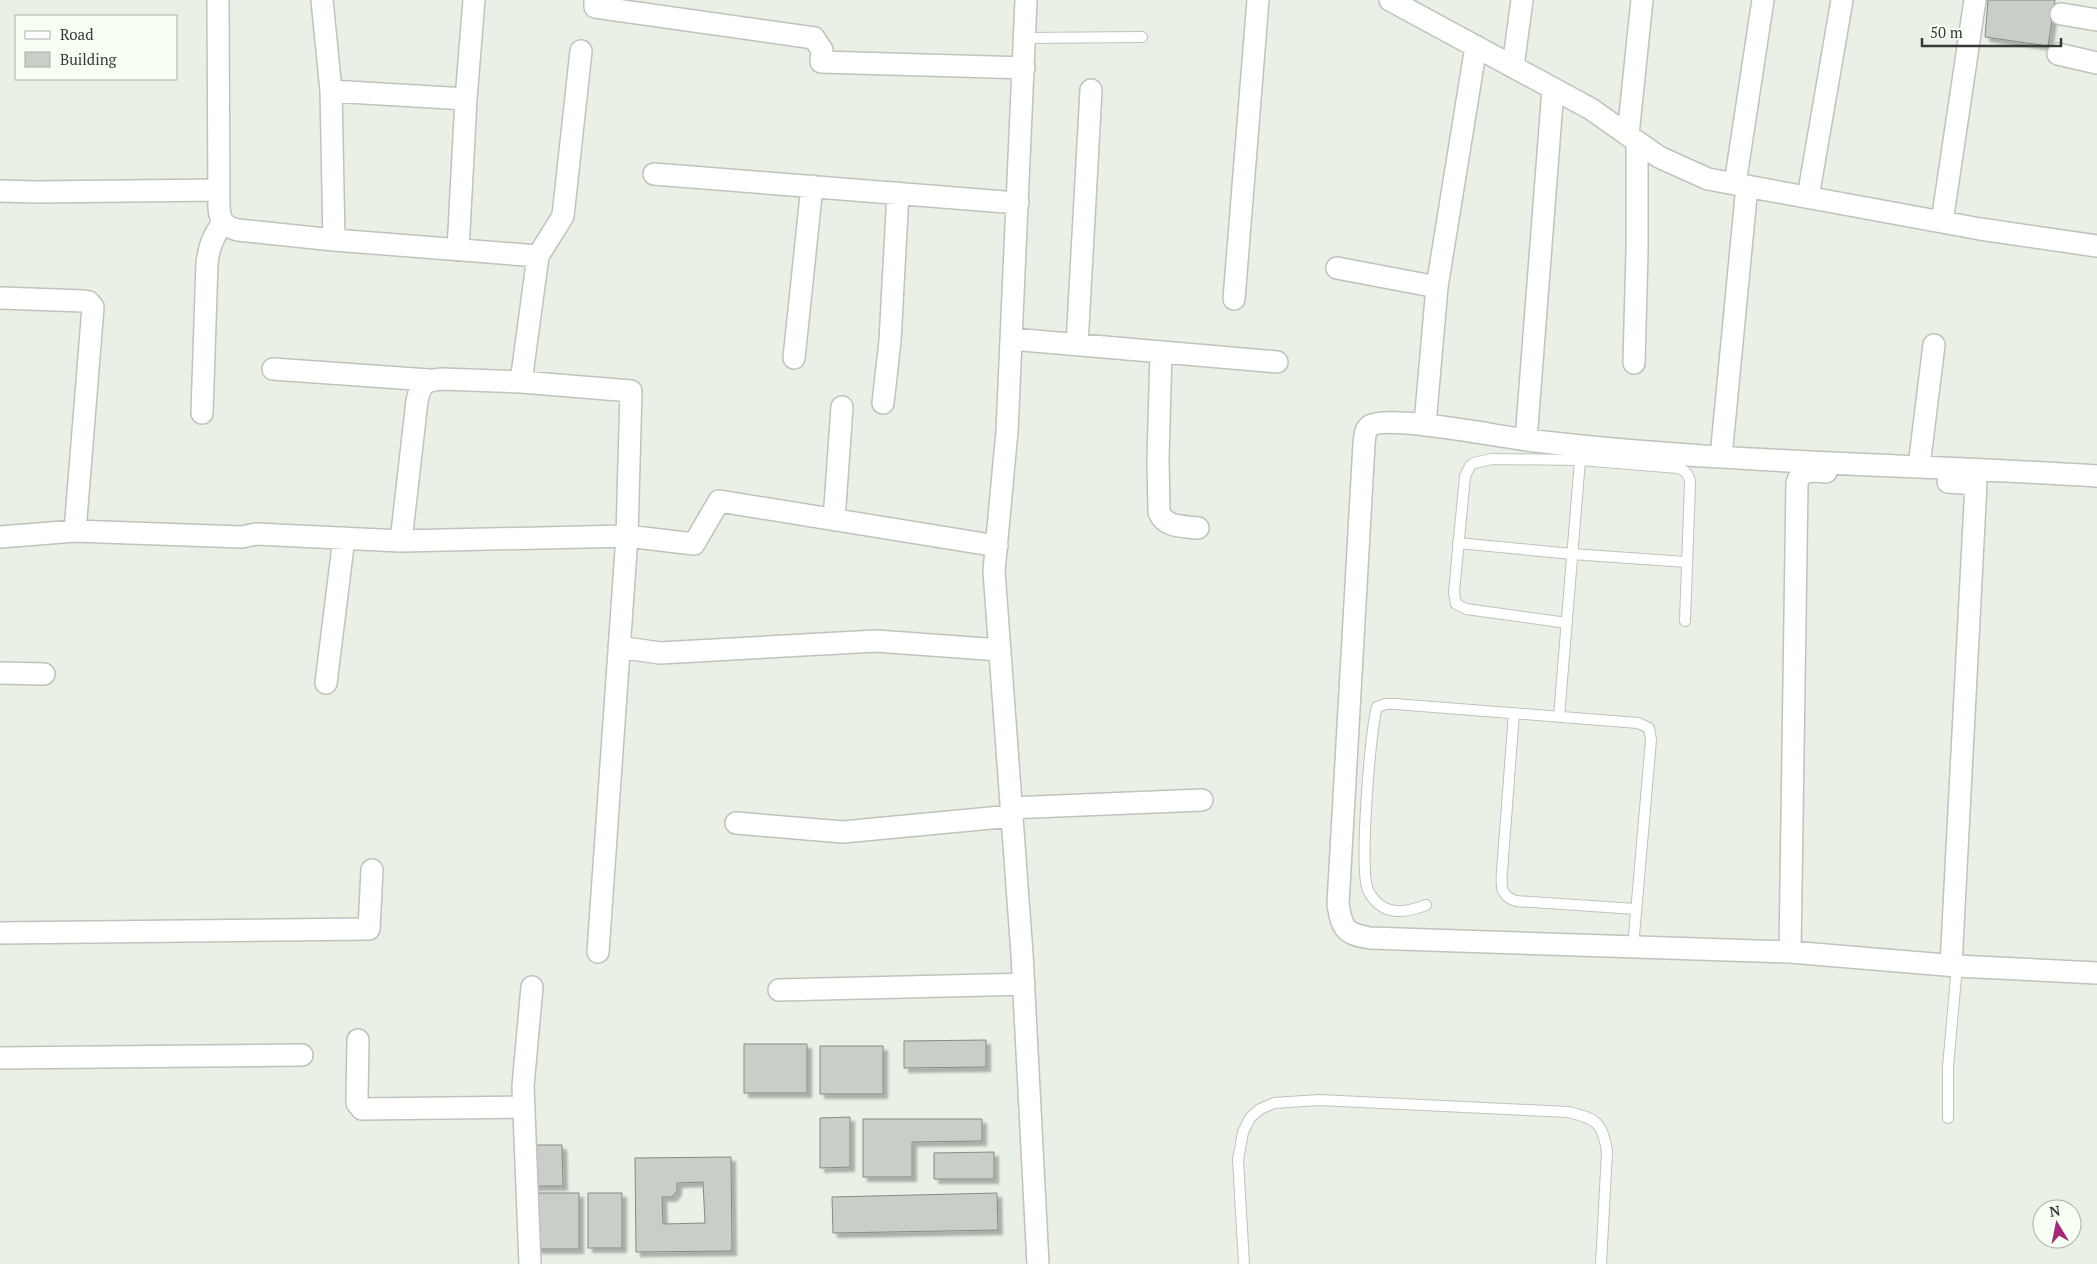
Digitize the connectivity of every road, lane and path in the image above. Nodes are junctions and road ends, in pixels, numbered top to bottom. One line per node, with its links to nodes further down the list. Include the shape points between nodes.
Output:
1 (218, 0): 31 (street)
2 (322, 0): 25 (street)
3 (474, 0): 26 (street)
4 (595, 0): 22 (street, via 595,7 814,38 822,50 821,62)
5 (1026, 0): 16 (street)
6 (1258, 0): 45 (street)
7 (1390, 0): 17 (street)
8 (1522, 0): 21 (street)
9 (1642, 0): 27 (street)
10 (1763, 0): 29 (street)
11 (1842, 0): 34 (street)
12 (1975, 0): 36 (street)
13 (2061, 14): 14 (street)
14 (2097, 20)
15 (1142, 37): 16 (lane)
16 (1025, 38): 22 (street)
17 (1476, 46): 21 (street); 43 (street)
18 (580, 52): 41 (street, via 563,216)
19 (2058, 54): 20 (street)
20 (2097, 63)
21 (1513, 67): 23 (street)
22 (1024, 68): 35 (street)
23 (1553, 88): 27 (street, via 1591,109); 60 (street)
24 (1091, 90): 47 (street)
25 (331, 91): 26 (street); 38 (street)
26 (466, 99): 40 (street)
27 (1632, 138): 29 (street, via 1659,157 1700,175); 52 (street, via 1637,252)
28 (654, 174): 30 (street)
29 (1741, 185): 34 (street); 61 (street)
30 (812, 186): 33 (street); 50 (street)
31 (219, 190): 32 (street); 37 (street)
32 (0, 191)
33 (898, 193): 35 (street); 56 (street, via 890,341)
34 (1808, 197): 36 (street)
35 (1018, 203): 46 (street)
36 (1942, 222): 39 (street)
37 (222, 223): 38 (street, via 238,230); 58 (street, via 209,249 207,263)
38 (334, 240): 40 (street)
39 (2097, 246)
40 (458, 250): 41 (street)
41 (538, 256): 55 (street)
42 (1337, 268): 43 (street)
43 (1436, 287): 59 (street)
44 (1, 298): 67 (street, via 84,301 93,307)
45 (1234, 299)
46 (1012, 339): 47 (street); 73 (street, via 1008,431)
47 (1077, 345): 49 (street)
48 (1934, 345): 63 (street)
49 (1161, 352): 51 (street); 66 (street, via 1159,512 1165,522)
50 (794, 358)
51 (1277, 362)
52 (1634, 363)
53 (274, 370): 54 (street)
54 (429, 380): 55 (street); 71 (street, via 423,385 417,401)
55 (521, 382): 68 (street, via 631,391)
56 (883, 403)
57 (842, 407): 65 (street)
58 (202, 413)
59 (1425, 424): 60 (street); 92 (street, via 1379,423 1366,433 1338,904 1340,918 1344,928 1353,935 1370,938)
60 (1526, 440): 61 (street)
61 (1721, 456): 63 (street)
62 (1580, 460): 72 (lane, via 1492,459 1474,463 1466,476); 74 (lane); 75 (lane, via 1684,470 1690,483)
63 (1919, 466): 64 (street)
64 (2097, 476)
65 (834, 520): 68 (street, via 719,501 694,544); 73 (street)
66 (1198, 528)
67 (75, 531): 69 (street); 70 (street)
68 (627, 536): 71 (street); 78 (street)
69 (0, 537)
70 (344, 538): 71 (street); 82 (street)
71 (401, 541)
72 (1458, 543): 74 (lane); 77 (lane, via 1454,592 1459,607)
73 (997, 546): 79 (street, via 994,571)
74 (1572, 554): 75 (lane); 77 (lane)
75 (1686, 562): 76 (lane)
76 (1685, 621)
77 (1567, 624): 84 (lane)
78 (619, 646): 79 (street, via 660,653 876,641); 93 (street)
79 (1000, 650): 86 (street)
80 (0, 673): 81 (street)
81 (44, 674)
82 (326, 683)
83 (1514, 713): 84 (lane); 89 (lane, via 1395,704 1377,707 1366,816 1364,869 1367,888 1382,907 1394,911); 90 (lane, via 1502,871 1505,895 1516,901)
84 (1559, 717): 90 (lane, via 1638,722 1649,728 1651,740)
85 (1202, 800): 86 (street)
86 (1012, 812): 87 (street, via 843,832); 97 (street)
87 (736, 823)
88 (372, 870): 91 (street, via 369,929)
89 (1426, 905)
90 (1636, 909): 92 (lane)
91 (0, 933)
92 (1633, 947): 94 (street)
93 (598, 952)
94 (1790, 952): 95 (street); 95 (street, via 1797,483 1801,474 1810,471 1976,484)
95 (1954, 965): 96 (street); 104 (lane)
96 (2097, 973)
97 (1024, 984): 99 (street); 106 (street)
98 (532, 987): 103 (street, via 523,1068)
99 (779, 990)
100 (358, 1040): 103 (street, via 357,1098 362,1109)
101 (302, 1055): 102 (street)
102 (0, 1058)
103 (524, 1107): 105 (street)
104 (1948, 1118)
105 (530, 1264)
106 (1038, 1264)
107 (1244, 1264): 108 (lane, via 1238,1160 1243,1132 1260,1108 1274,1103 1319,1100 1568,1112 1587,1116 1599,1124 1607,1152)
108 (1602, 1264)

